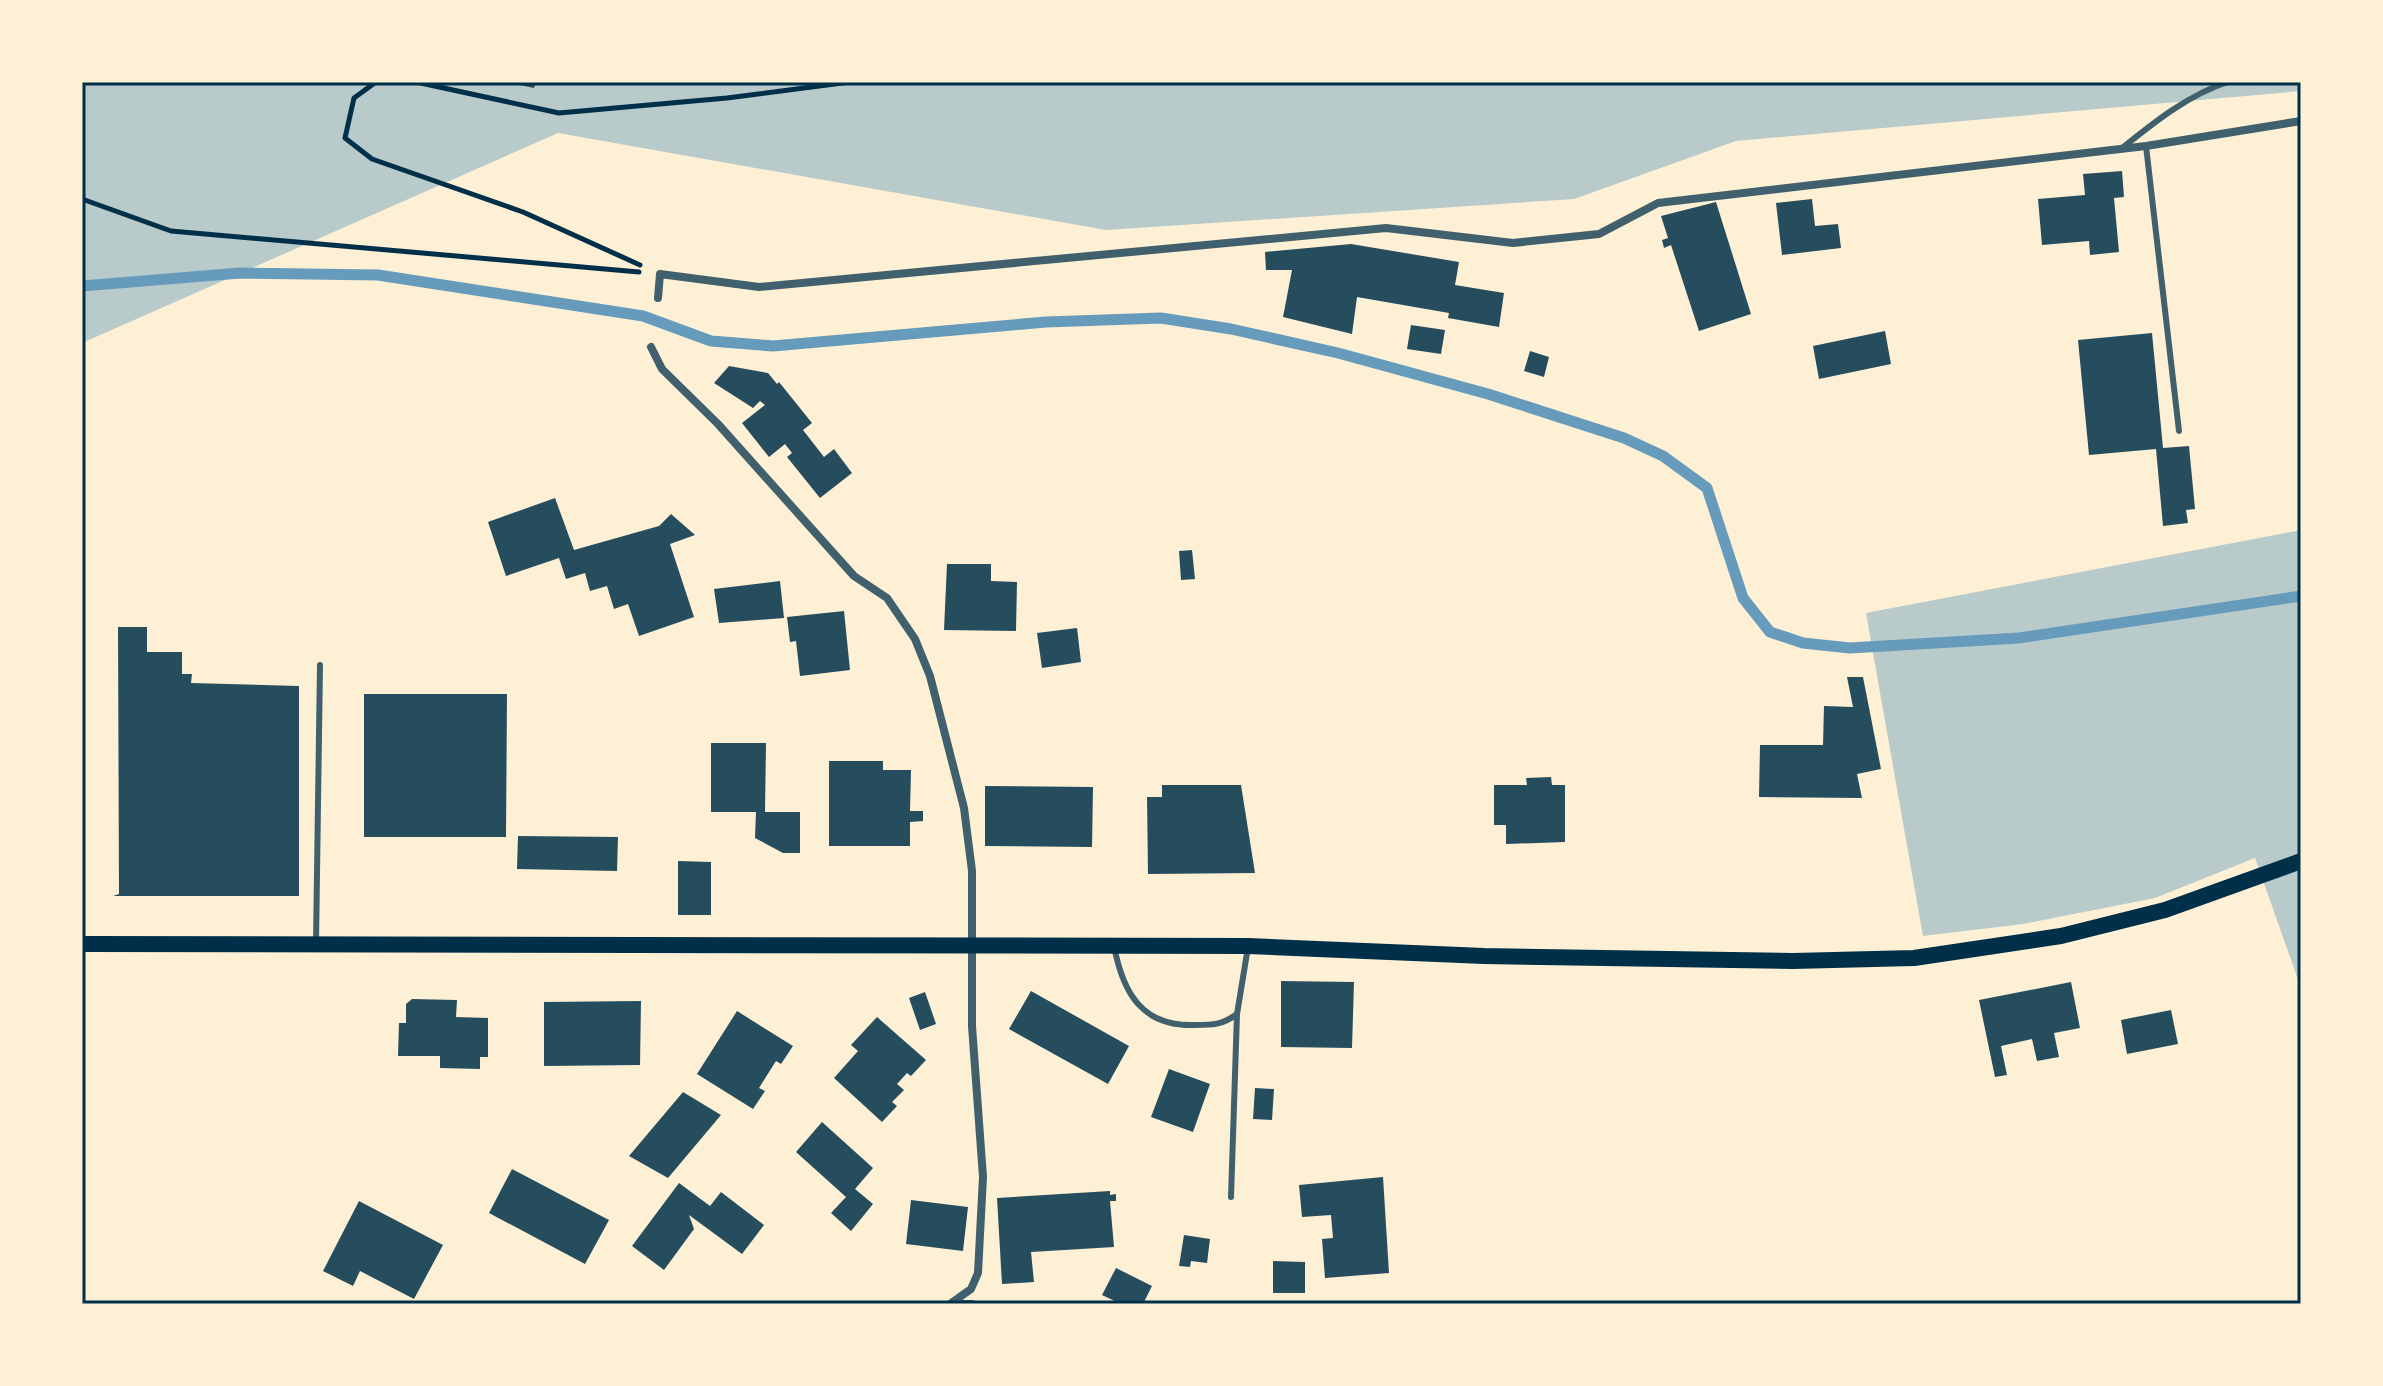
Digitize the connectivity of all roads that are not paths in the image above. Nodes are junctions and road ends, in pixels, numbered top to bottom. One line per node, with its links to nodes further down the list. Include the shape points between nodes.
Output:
1 (2228, 82): 4 (lane, via 2150,126)
2 (2301, 121): 3 (street)
3 (2146, 146): 4 (street); 7 (lane)
4 (2121, 149): 5 (street, via 1658,203 1599,234 1513,243 1386,228 759,287 660,274)
5 (658, 298)
6 (651, 347): 14 (street, via 662,369 854,576 887,598 915,639 930,676 964,808 972,871)
7 (2179, 431)
8 (320, 665): 10 (lane)
9 (2301, 861): 13 (main road, via 2150,914 2061,936 1914,958 1515,957)
10 (316, 943): 11 (main road); 14 (main road)
11 (82, 944)
12 (1114, 946): 13 (main road); 14 (main road); 15 (lane, via 1120,978 1133,1000 1160,1020 1223,1024)
13 (1248, 946): 15 (lane)
14 (970, 948): 17 (street, via 982,1163 979,1260 971,1289)
15 (1237, 1014): 16 (lane)
16 (1231, 1197)
17 (951, 1303): 18 (street)
18 (972, 1304)

